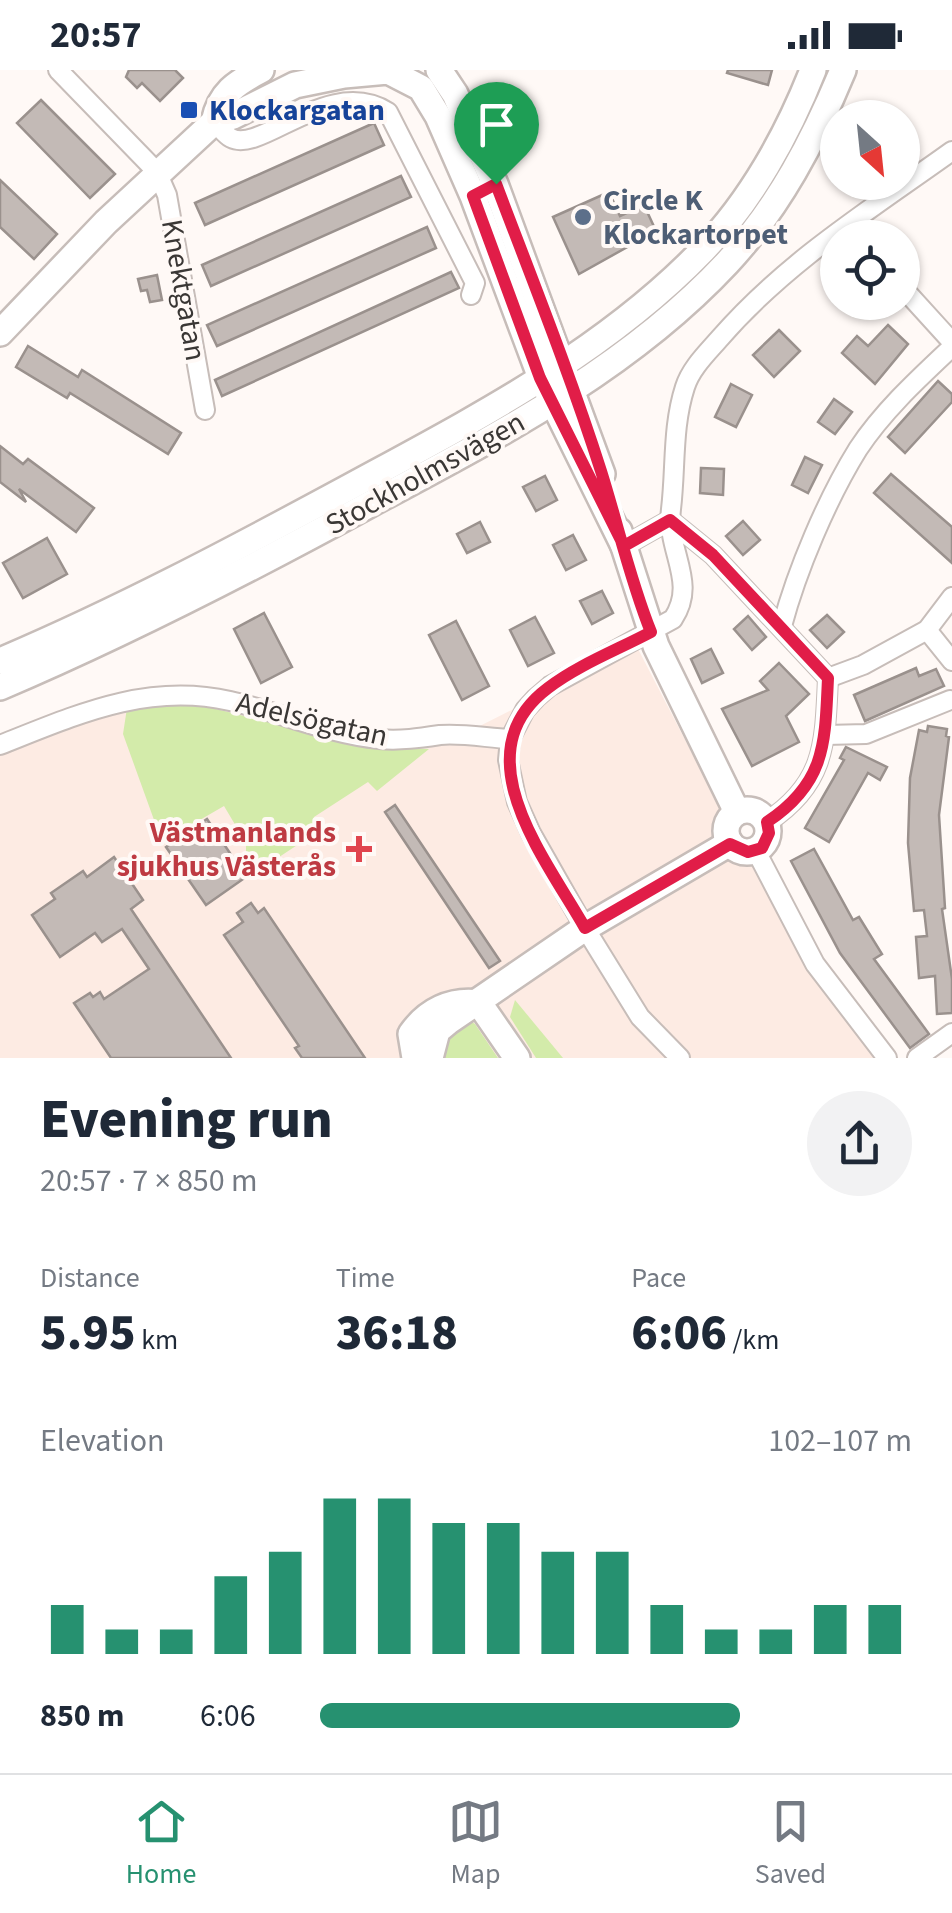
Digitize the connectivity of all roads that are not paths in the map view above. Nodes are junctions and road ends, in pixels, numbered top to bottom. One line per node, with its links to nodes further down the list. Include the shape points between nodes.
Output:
1 (58, 70): 8 (street)
2 (261, 70): 6 (street, via 218,102)
3 (812, 70): 17 (street, Stockholmsvägen, via 775,150 704,250 613,330)
4 (843, 70): 18 (street, Stockholmsvägen, via 818,131 747,239 639,344)
5 (433, 76): 6 (street, via 388,71 296,85); 9 (street, via 438,116)
6 (214, 122): 8 (street); 10 (street, via 232,139 246,140 337,103 373,102 398,128)
7 (952, 151): 11 (street)
8 (156, 172): 15 (street); 19 (street, Knektgatan, via 167,195)
9 (484, 190): 10 (street); 17 (street)
10 (440, 212): 13 (street, via 475,283)
11 (856, 220)
12 (820, 248): 20 (street, via 762,293 686,384 676,426)
13 (471, 294)
14 (920, 308): 16 (street)
15 (0, 333)
16 (952, 344): 23 (street, via 860,446)
17 (551, 371): 18 (street); 26 (street, Stockholmsvägen, via 290,519)
18 (562, 396): 21 (street); 29 (street, Stockholmsvägen, via 332,525)
19 (205, 410)
20 (670, 520): 21 (street); 23 (street); 25 (street, via 684,596 673,619)
21 (624, 546): 25 (street)
22 (952, 597): 24 (street)
23 (782, 626): 28 (street)
24 (927, 630): 27 (street); 28 (street)
25 (651, 632): 32 (street, via 550,686 525,710); 34 (street)
26 (0, 661)
27 (952, 661)
28 (828, 678): 31 (street)
29 (0, 687)
30 (950, 700): 31 (street, via 866,734)
31 (826, 735): 35 (street, via 815,774)
32 (510, 740): 33 (street, Adelsögatan, via 382,740 187,694 99,706); 38 (street, via 518,802)
33 (0, 744)
34 (736, 812): 35 (street, via 752,810); 36 (street, via 726,828)
35 (767, 822): 37 (street, via 769,833)
36 (730, 844): 37 (street); 38 (street)
37 (756, 851): 45 (street, via 815,964)
38 (585, 928): 39 (street); 44 (street, via 640,1016)
39 (479, 1002): 41 (street, via 456,1001 419,1022 411,1034); 42 (street, via 437,1031); 43 (street)
40 (952, 1033): 46 (street)
41 (414, 1058)
42 (430, 1058)
43 (517, 1058)
44 (680, 1058)
45 (887, 1058)
46 (917, 1058)

